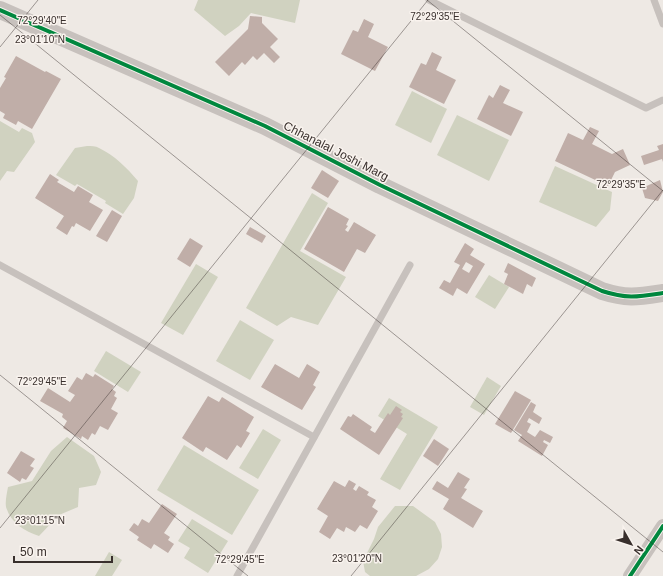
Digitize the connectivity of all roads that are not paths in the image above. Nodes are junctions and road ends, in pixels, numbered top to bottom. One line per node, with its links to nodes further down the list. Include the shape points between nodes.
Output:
1 (429, 0): 5 (lane, via 646,108)
2 (654, 0): 4 (lane)
3 (0, 10): 8 (street, Chhanalal Joshi Marg, via 265,126 602,291 633,298)
4 (663, 24)
5 (663, 100)
6 (0, 265): 9 (lane)
7 (410, 265): 9 (lane)
8 (663, 293)
9 (314, 437): 11 (lane)
10 (663, 526): 12 (street)
11 (237, 576)
12 (630, 576)

